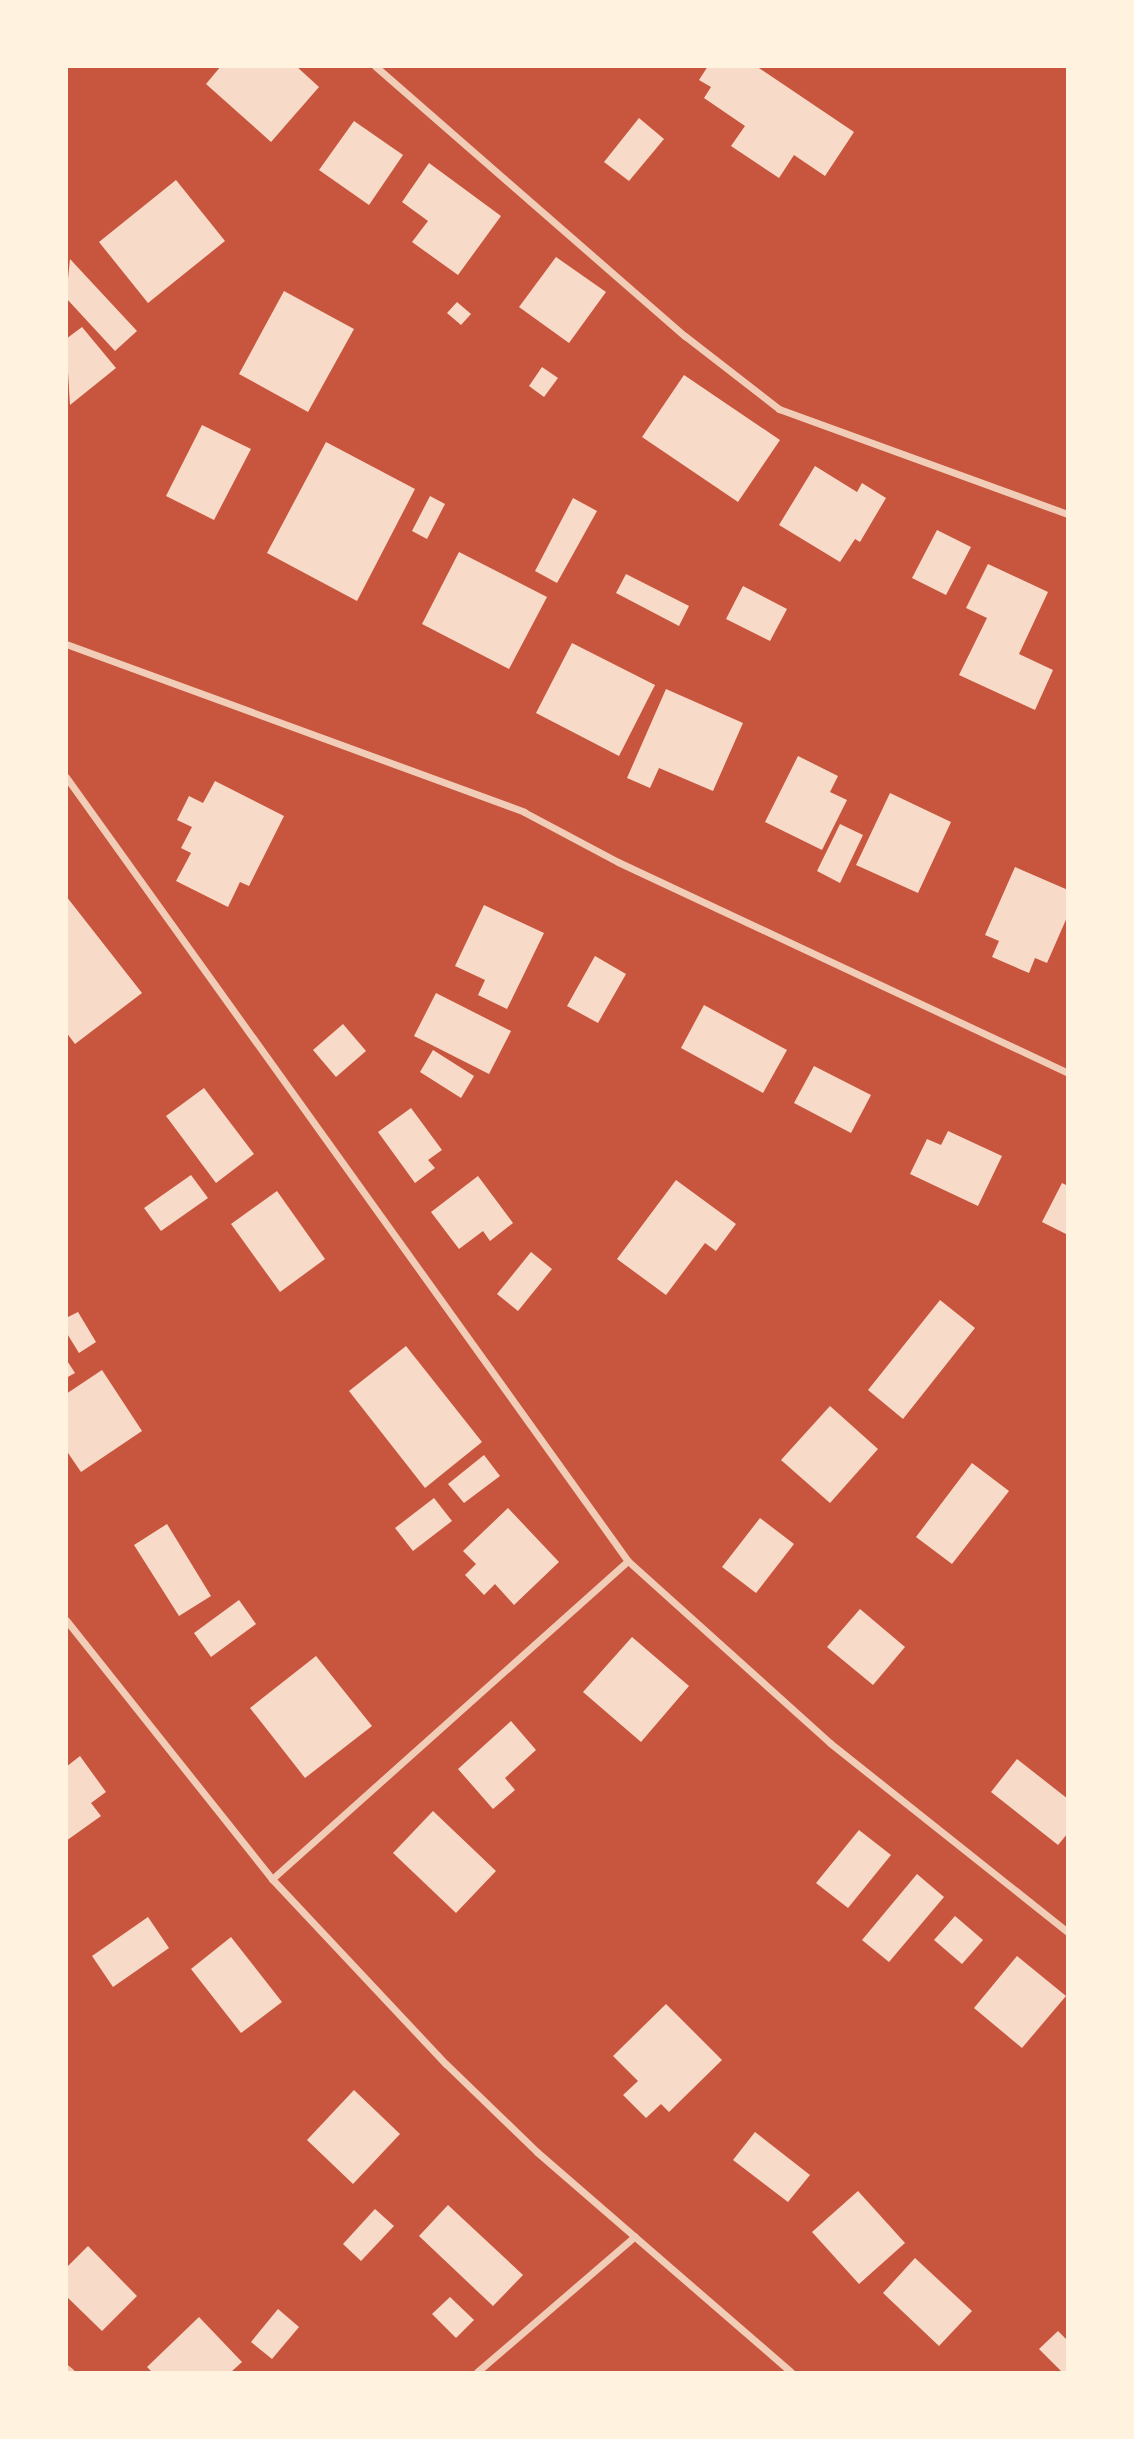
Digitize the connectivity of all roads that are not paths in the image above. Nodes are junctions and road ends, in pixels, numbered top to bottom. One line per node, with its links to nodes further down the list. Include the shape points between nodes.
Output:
1 (375, 66): 2 (street, via 685,336 779,409)
2 (1068, 514)
3 (66, 644): 5 (street, via 524,812 618,862)
4 (66, 777): 6 (street)
5 (1068, 1073)
6 (628, 1560): 8 (street); 9 (street, via 830,1743)
7 (66, 1620): 8 (street)
8 (272, 1879): 10 (street, via 446,2064 537,2152)
9 (1068, 1932)
10 (635, 2236): 13 (street); 14 (street)
11 (66, 2368): 12 (street)
12 (71, 2372)
13 (477, 2372)
14 (791, 2372)

